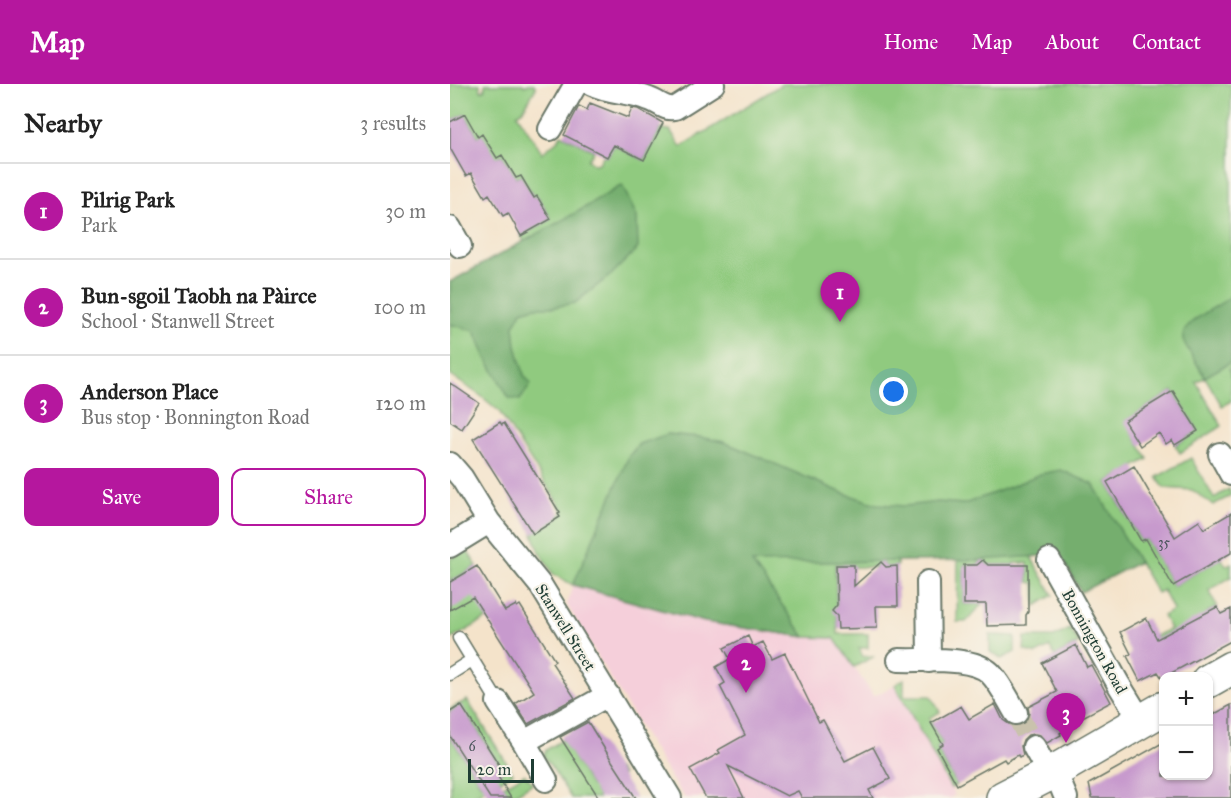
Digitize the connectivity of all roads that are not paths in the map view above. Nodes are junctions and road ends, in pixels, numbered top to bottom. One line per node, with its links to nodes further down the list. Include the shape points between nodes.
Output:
1 (576, 84): 4 (street)
2 (592, 84): 3 (street, via 648,98 668,109)
3 (713, 84)
4 (550, 129)
5 (1220, 454): 7 (street)
6 (450, 464): 8 (street, Stanwell Street)
7 (1231, 474)
8 (489, 522): 9 (street); 19 (street, Stanwell Street, via 541,586)
9 (450, 546)
10 (1049, 560): 22 (street, Bonnington Road, via 1119,685)
11 (928, 582): 15 (street)
12 (459, 638): 13 (lane)
13 (472, 660): 17 (lane); 20 (lane)
14 (898, 660): 15 (street)
15 (929, 661): 21 (street, via 974,663 983,668 997,681)
16 (1231, 668): 18 (main road)
17 (450, 674)
18 (1213, 679)
19 (608, 695): 23 (street); 26 (street, Stanwell Street)
20 (498, 702): 23 (street)
21 (1016, 713)
22 (1152, 715): 24 (main road, Bonnington Road)
23 (524, 742): 25 (street)
24 (1051, 772): 27 (main road, Bonnington Road)
25 (546, 780)
26 (670, 798)
27 (1003, 798)

